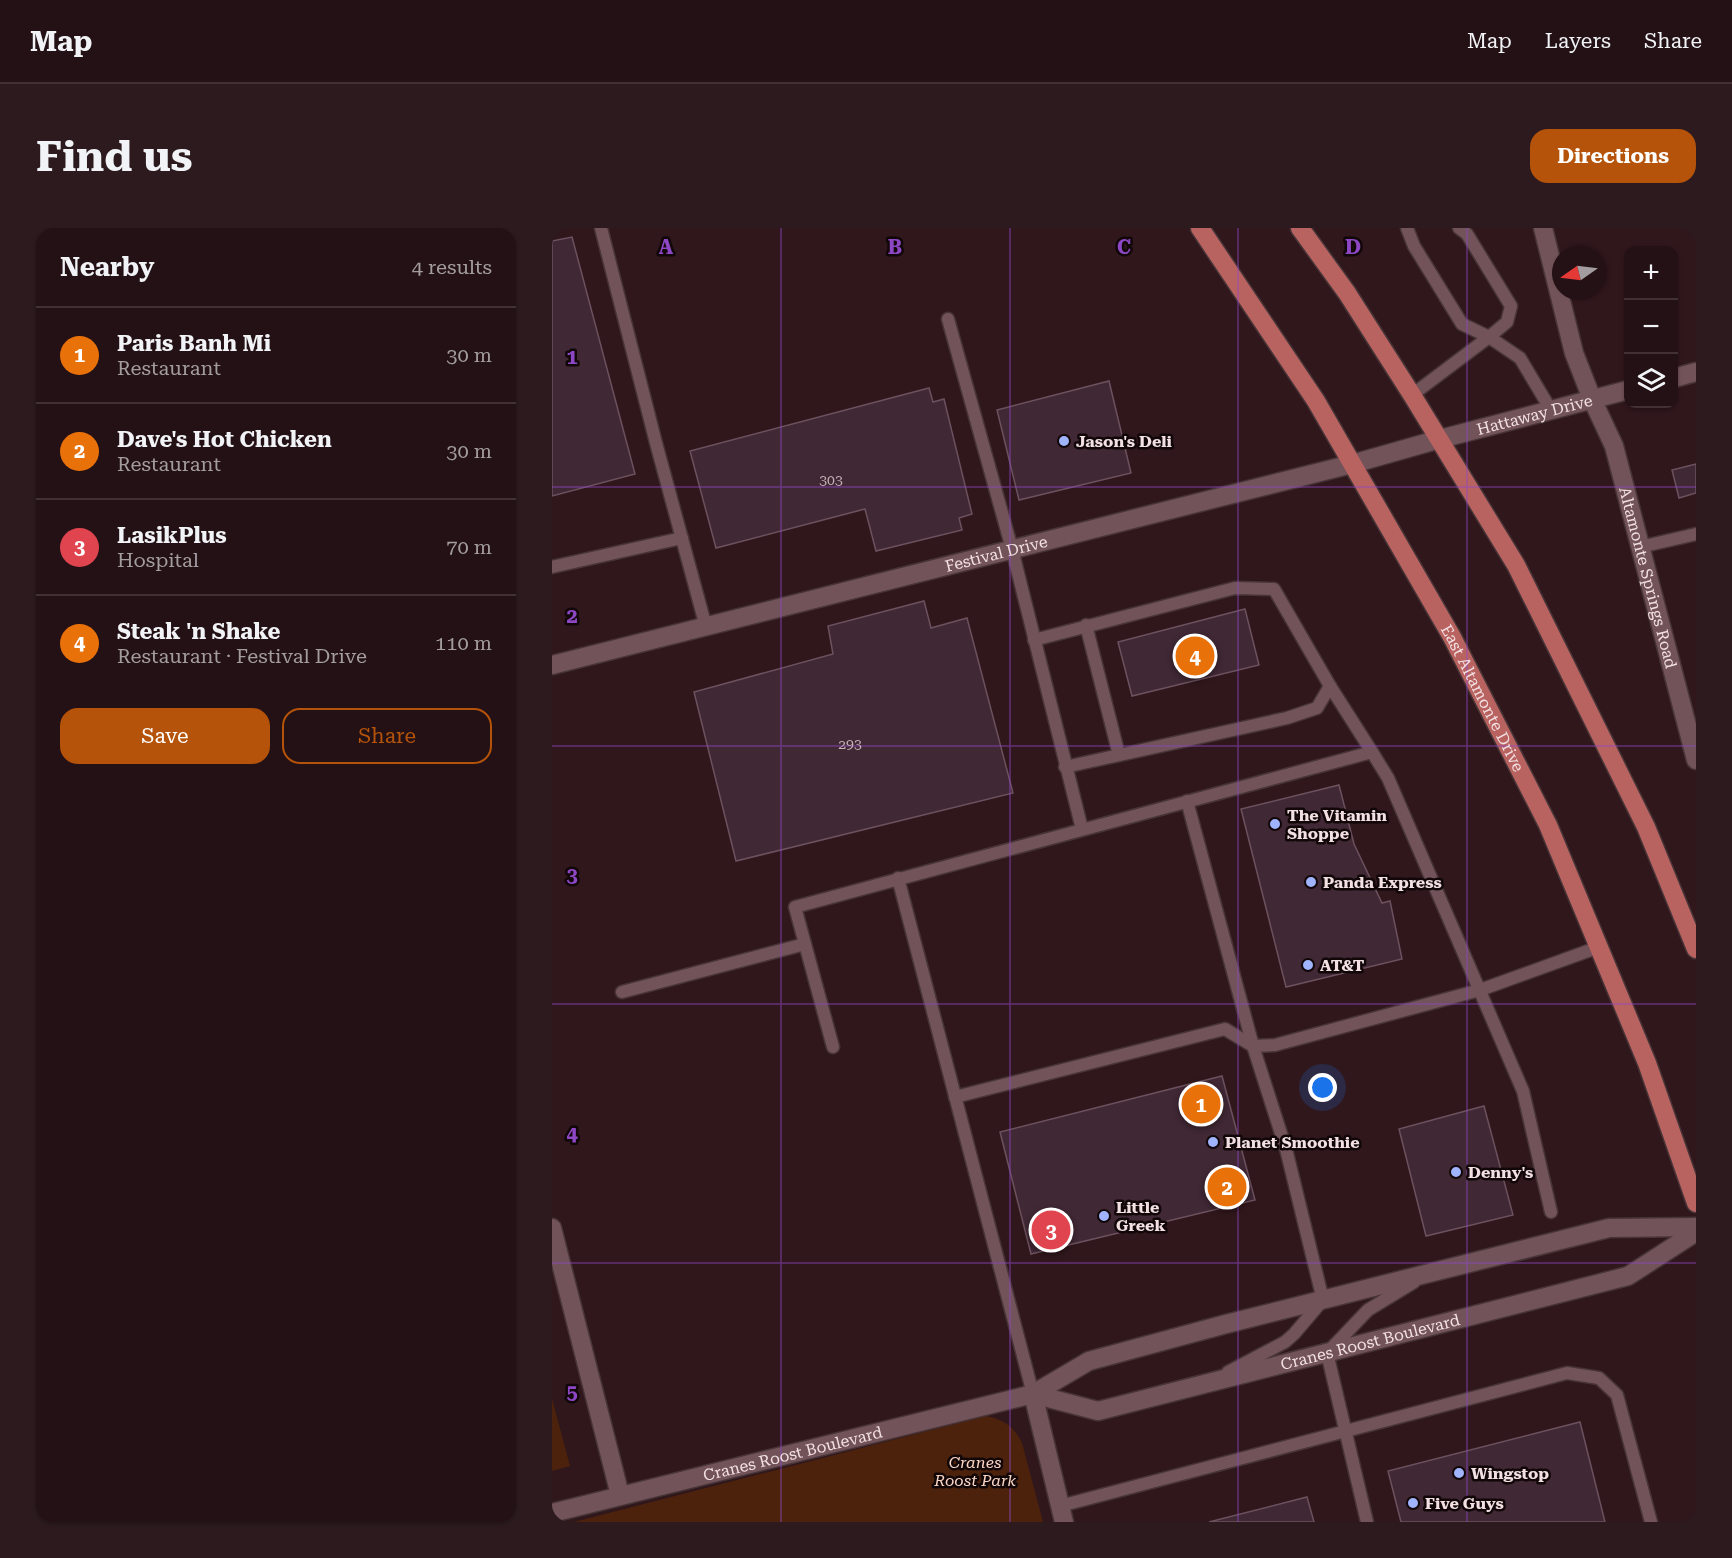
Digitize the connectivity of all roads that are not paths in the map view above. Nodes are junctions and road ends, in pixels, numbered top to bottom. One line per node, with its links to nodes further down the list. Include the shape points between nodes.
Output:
1 (601, 228): 18 (lane)
2 (1200, 228): 16 (main road, East Altamonte Drive, via 1316,401)
3 (1300, 228): 12 (main road)
4 (1407, 228): 8 (lane, via 1462,324)
5 (1459, 228): 8 (lane, via 1467,234 1511,306 1507,322)
6 (1543, 228): 13 (street, Altamonte Springs Road, via 1574,353)
7 (948, 318): 20 (lane)
8 (1489, 337): 12 (lane); 14 (lane, via 1520,358)
9 (1696, 372): 10 (street)
10 (1678, 377)
11 (1624, 391): 13 (street, Hattaway Drive)
12 (1412, 395): 15 (main road)
13 (1592, 399): 14 (street, Hattaway Drive); 19 (street, Altamonte Springs Road, via 1612,440)
14 (1551, 410): 15 (street, Hattaway Drive)
15 (1440, 439): 16 (street, Festival Drive); 36 (main road, via 1516,565 1646,827)
16 (1352, 464): 20 (street, Festival Drive); 35 (main road, East Altamonte Drive, via 1468,668 1548,825)
17 (1696, 534): 19 (lane)
18 (682, 538): 21 (lane); 23 (lane)
19 (1640, 547): 29 (street, Altamonte Springs Road)
20 (1012, 549): 23 (street, Festival Drive); 24 (lane)
21 (552, 567)
22 (1086, 625): 24 (lane); 26 (lane, via 1235,588 1274,590); 28 (lane)
23 (706, 627): 25 (street, Festival Drive)
24 (1034, 640): 30 (lane)
25 (552, 665)
26 (1330, 686): 27 (lane); 28 (lane, via 1317,708 1287,718)
27 (1372, 752): 31 (lane); 37 (lane, via 1388,778)
28 (1119, 755): 30 (lane)
29 (1696, 760)
30 (1065, 766): 32 (lane)
31 (1187, 801): 32 (lane); 39 (lane)
32 (1082, 829): 33 (lane)
33 (898, 879): 34 (lane, via 795,907); 41 (lane)
34 (806, 944): 38 (lane); 40 (lane)
35 (1599, 947): 37 (lane); 42 (main road, East Altamonte Drive, via 1647,1063)
36 (1696, 949)
37 (1480, 990): 39 (lane, via 1283,1043); 43 (lane, via 1524,1091)
38 (622, 992)
39 (1253, 1046): 41 (lane, via 1225,1029); 48 (lane, via 1286,1149)
40 (833, 1047)
41 (955, 1097): 51 (lane)
42 (1696, 1203)
43 (1551, 1212)
44 (1696, 1227): 47 (street, Cranes Roost Boulevard, via 1608,1228)
45 (552, 1228): 53 (street)
46 (1696, 1232): 49 (street, Cranes Roost Boulevard, via 1628,1276)
47 (1424, 1276): 48 (street, Cranes Roost Boulevard); 49 (lane, via 1368,1310)
48 (1323, 1300): 50 (lane, via 1285,1342); 51 (street, Cranes Roost Boulevard, via 1089,1361)
49 (1327, 1353): 50 (street, Cranes Roost Boulevard); 52 (lane)
50 (1210, 1382): 51 (street, Cranes Roost Boulevard, via 1098,1411)
51 (1033, 1394): 53 (street, Cranes Roost Boulevard); 55 (street)
52 (1346, 1432): 55 (lane); 56 (lane); 57 (lane, via 1567,1373 1599,1378 1617,1395)
53 (620, 1495): 54 (street, Cranes Roost Boulevard)
54 (552, 1513)
55 (1062, 1514)
56 (1367, 1522)
57 (1651, 1522)

